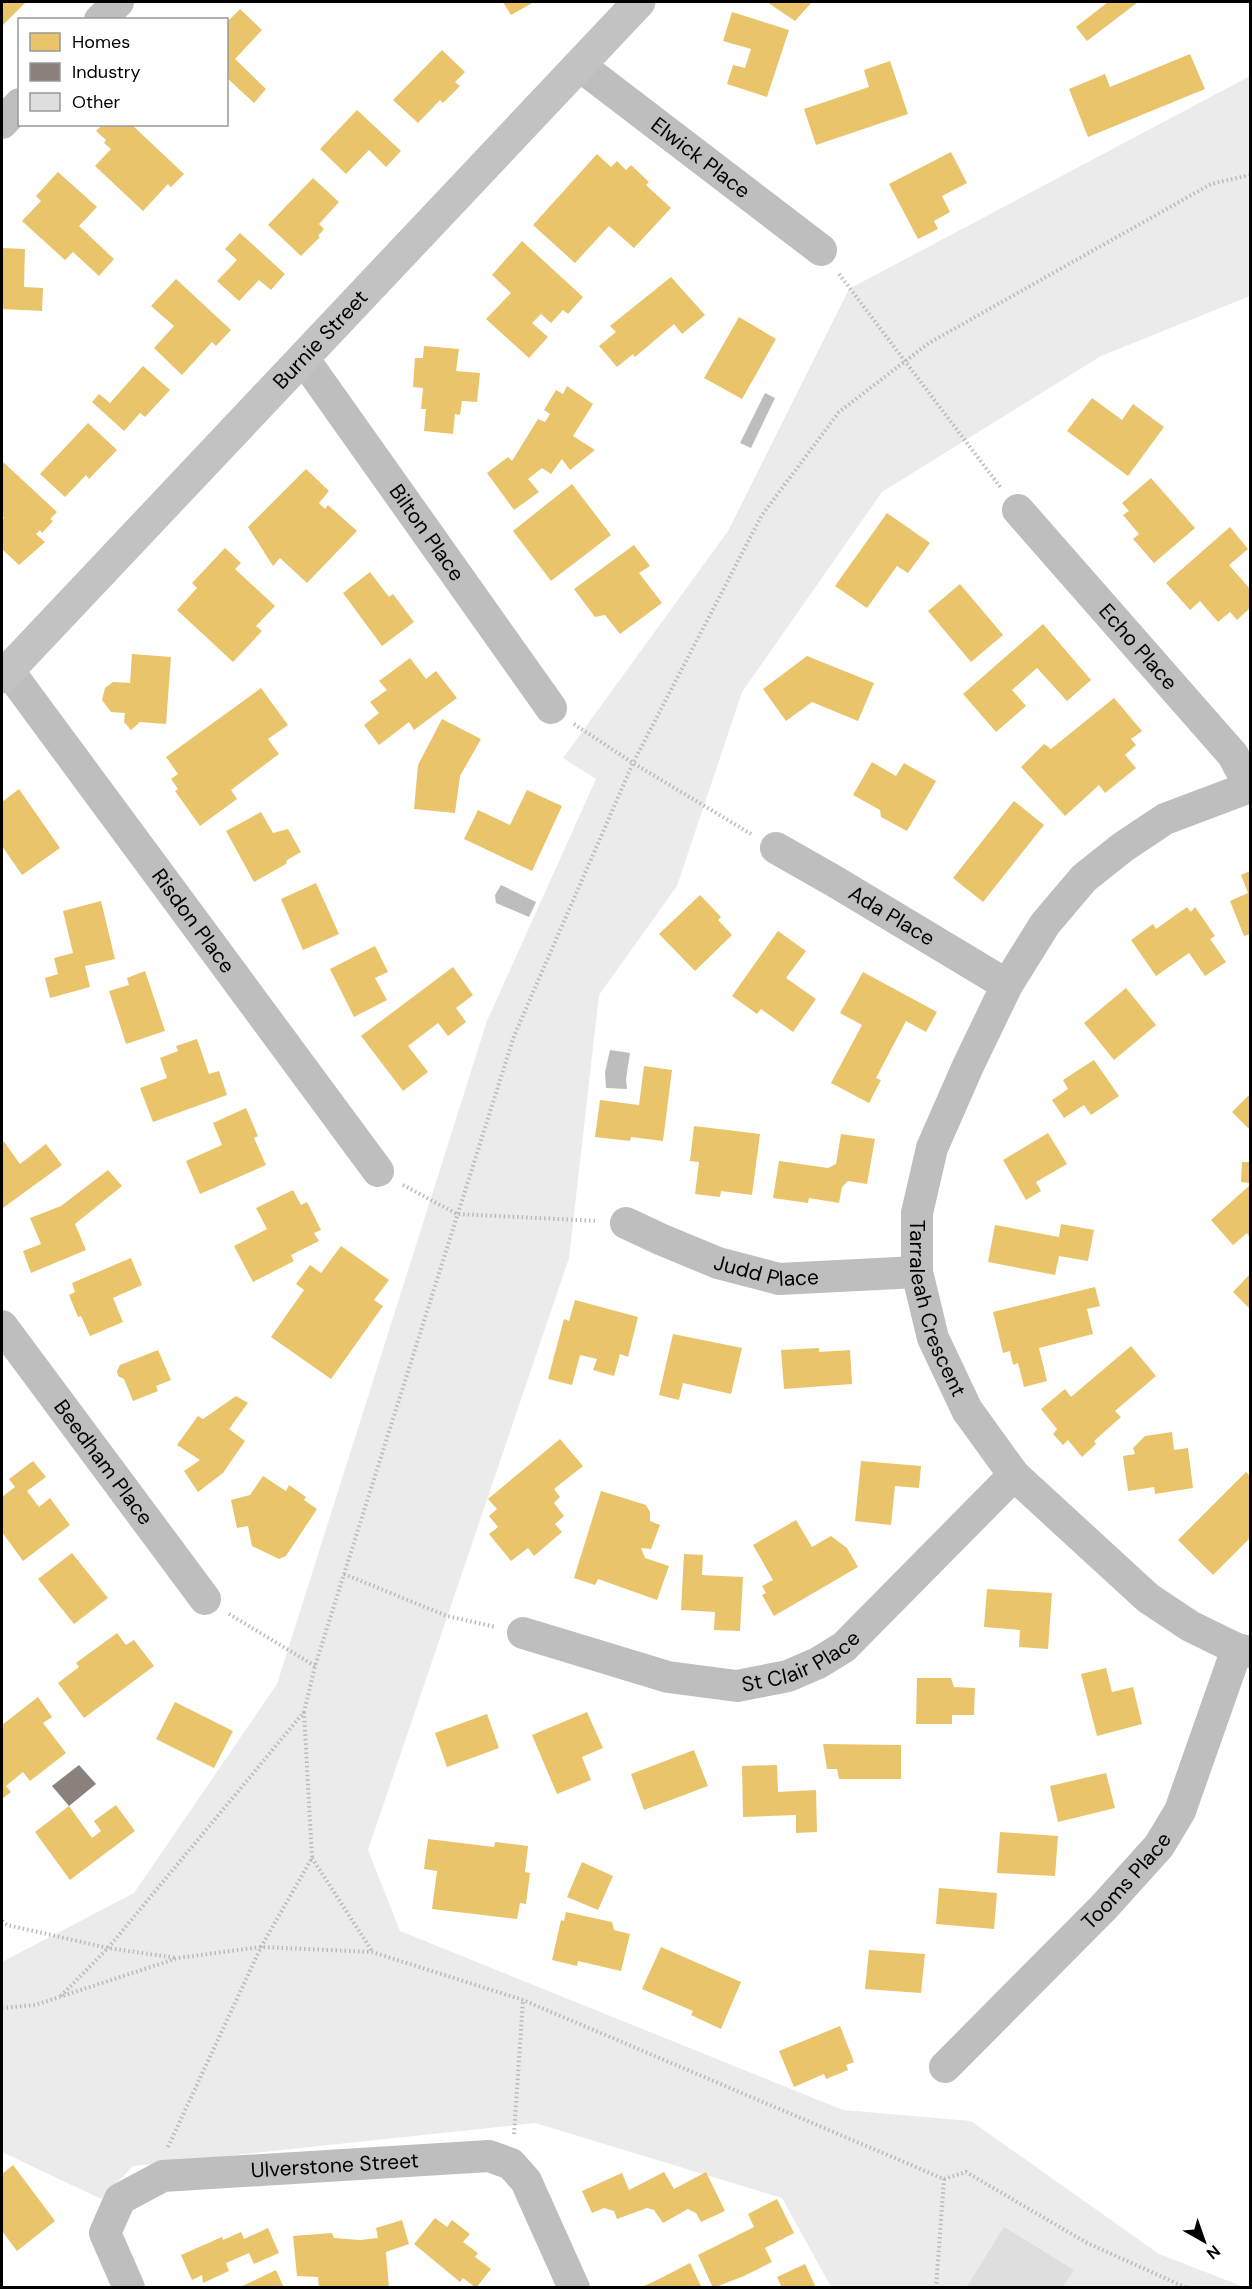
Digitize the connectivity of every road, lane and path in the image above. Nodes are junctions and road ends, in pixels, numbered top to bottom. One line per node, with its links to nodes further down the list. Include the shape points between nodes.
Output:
1 (118, 2): 3 (street)
2 (639, 2): 4 (street, Burnie Street)
3 (102, 18)
4 (579, 65): 8 (street, Elwick Place); 9 (street, Burnie Street)
5 (18, 106): 6 (street)
6 (2, 123)
7 (1251, 175): 10 (path, via 1211,184 929,344)
8 (821, 250): 10 (path)
9 (303, 358): 12 (street, Burnie Street); 13 (street, Bilton Place)
10 (904, 362): 11 (path); 14 (path, via 839,412 762,515)
11 (1018, 510): 15 (street, Echo Place, via 1233,755)
12 (5, 674): 18 (street, Risdon Place)
13 (551, 708): 14 (path)
14 (633, 763): 16 (path); 19 (path, via 514,1036)
15 (1250, 787): 17 (street, Tarraleah Crescent, via 1165,819 1084,878 1045,924)
16 (776, 848): 17 (street, Ada Place)
17 (1007, 985): 21 (street, Tarraleah Crescent, via 932,1149 917,1213)
18 (378, 1171): 19 (path)
19 (457, 1214): 20 (path); 24 (path)
20 (626, 1223): 21 (street, Judd Place, via 718,1263 779,1280)
21 (916, 1272): 23 (street, Tarraleah Crescent, via 933,1338 962,1400)
22 (2, 1326): 25 (street, Beedham Place)
23 (1014, 1476): 26 (street, St Clair Place, via 844,1647 788,1676 737,1686 668,1677); 27 (street, Tarraleah Crescent, via 1148,1598 1190,1626)
24 (344, 1574): 26 (path, via 447,1616); 28 (path)
25 (205, 1599): 28 (path)
26 (523, 1634)
27 (1244, 1651): 39 (street, Tooms Place, via 1180,1811 1159,1846)
28 (315, 1666): 29 (path)
29 (304, 1712): 30 (path); 33 (path)
30 (312, 1858): 32 (path); 34 (path)
31 (2, 1921): 33 (path)
32 (261, 1947): 34 (path); 35 (path); 41 (path, via 162,2159)
33 (108, 1948): 35 (path); 36 (path)
34 (372, 1952): 37 (path)
35 (177, 1958): 36 (path)
36 (61, 1996): 38 (path, via 35,2005)
37 (523, 2000): 40 (path); 42 (path)
38 (2, 2008)
39 (945, 2067)
40 (511, 2164): 41 (street, Ulverstone Street, via 489,2156); 44 (street, via 526,2181)
41 (163, 2176): 43 (street, Ulverstone Street, via 120,2199 105,2233)
42 (944, 2180): 45 (path); 46 (path, via 966,2172 1087,2243)
43 (129, 2288)
44 (574, 2288)
45 (936, 2288)
46 (1187, 2288)

